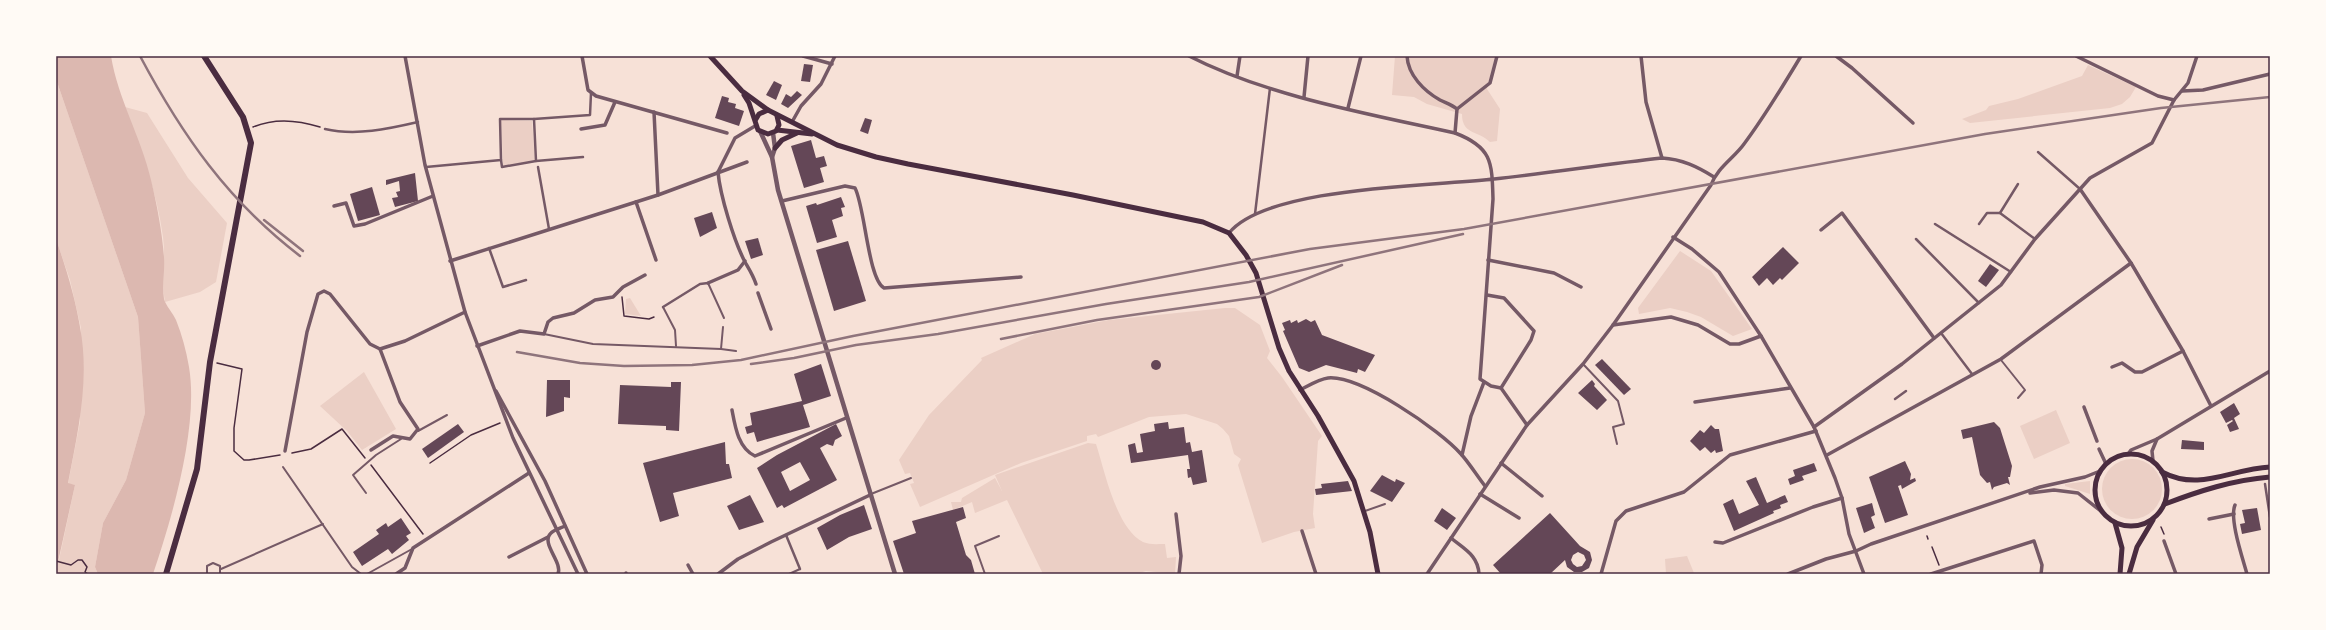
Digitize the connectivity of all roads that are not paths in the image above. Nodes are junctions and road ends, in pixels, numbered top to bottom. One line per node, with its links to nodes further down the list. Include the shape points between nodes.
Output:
1 (204, 56): 186 (highway, via 243,117 251,143 210,362 198,469)
2 (405, 56): 35 (street)
3 (582, 56): 24 (street, via 586,84)
4 (710, 56): 22 (main road)
5 (803, 56): 18 (street)
6 (835, 56): 18 (street)
7 (1189, 56): 20 (street, via 1212,68)
8 (1240, 56): 20 (street)
9 (1308, 56): 25 (street)
10 (1361, 56): 28 (street)
11 (1407, 56): 29 (street, via 1410,71 1419,83)
12 (1497, 56): 29 (street, via 1490,83)
13 (1641, 56): 51 (street, via 1646,102)
14 (1801, 56): 58 (street, via 1743,146)
15 (1836, 56): 37 (street)
16 (2076, 56): 26 (street, via 2158,96)
17 (2197, 56): 23 (street)
18 (832, 64): 36 (street, via 821,84 800,106)
19 (2270, 74): 23 (street, via 2203,90)
20 (1237, 76): 21 (street)
21 (1270, 87): 25 (street); 68 (street)
22 (742, 91): 30 (main road); 34 (main road)
23 (2182, 91): 26 (street)
24 (591, 93): 27 (street); 33 (street, via 590,115)
25 (1304, 97): 28 (street)
26 (2174, 100): 61 (street, via 2152,143 2095,174)
27 (615, 102): 31 (street); 40 (street, via 605,125)
28 (1348, 108): 44 (street)
29 (1457, 109): 44 (street)
30 (768, 110): 32 (main road); 34 (main road)
31 (654, 112): 45 (street); 62 (street)
32 (777, 116): 36 (main road); 42 (main road, via 779,120)
33 (534, 119): 52 (street, via 500,119); 53 (street)
34 (756, 119): 38 (main road)
35 (418, 122): 39 (street, via 385,130 337,132); 55 (street)
36 (792, 122): 46 (main road)
37 (1913, 123)
38 (755, 126): 41 (main road); 57 (street, via 735,138)
39 (325, 129)
40 (581, 129)
41 (760, 131): 42 (main road, via 768,134); 50 (street)
42 (775, 131): 43 (main road); 47 (street)
43 (797, 132): 46 (main road); 47 (main road, via 782,140)
44 (1455, 133): 59 (street, via 1475,141 1483,149 1492,170)
45 (727, 134)
46 (817, 135): 73 (main road, via 838,145 876,157 1203,222)
47 (775, 148): 50 (street)
48 (2038, 152): 61 (street)
49 (583, 157): 53 (street)
50 (772, 157): 64 (street)
51 (1662, 158): 58 (street, via 1687,163); 59 (street)
52 (501, 160): 53 (street, via 502,167); 55 (street)
53 (536, 161)
54 (747, 162): 57 (street)
55 (426, 167): 63 (street)
56 (538, 167): 71 (street)
57 (718, 172): 62 (street); 81 (street, via 731,224)
58 (1714, 177): 74 (street)
59 (1493, 180): 68 (street, via 1351,191 1312,198); 79 (street)
60 (2018, 184): 67 (street)
61 (2080, 189): 76 (street); 82 (street)
62 (658, 195): 65 (street)
63 (433, 196): 66 (street, via 365,224 354,226 346,203); 80 (street)
64 (782, 201): 85 (street, via 845,186 855,188 874,271 884,288); 127 (street)
65 (636, 202): 71 (street); 78 (street)
66 (334, 206)
67 (2000, 213): 70 (street, via 1987,213); 76 (street)
68 (1255, 214): 73 (street)
69 (1935, 224): 83 (street)
70 (1979, 224)
71 (549, 229): 77 (street)
72 (1821, 230): 102 (street, via 1842,213)
73 (1229, 233): 118 (main road, via 1256,274 1283,359)
74 (1673, 237): 96 (street); 101 (street, via 1719,272)
75 (1916, 239): 92 (street)
76 (2035, 239): 83 (street)
77 (489, 248): 80 (street); 86 (street, via 503,288)
78 (656, 260)
79 (1488, 260): 89 (street, via 1554,273); 91 (street)
80 (450, 261): 94 (street)
81 (745, 261): 87 (street, via 738,270); 88 (street)
82 (2131, 263): 108 (street); 109 (street)
83 (2011, 272): 92 (street)
84 (645, 275): 100 (street, via 621,289 613,297 595,300 574,312 553,318 548,322)
85 (1021, 276)
86 (526, 280)
87 (708, 283): 93 (street, via 700,284); 95 (lane)
88 (756, 284)
89 (1582, 287)
90 (758, 293): 98 (street)
91 (1486, 295): 114 (street, via 1480,378); 115 (street, via 1504,298 1534,331 1531,340)
92 (1980, 304): 99 (street)
93 (663, 307): 104 (lane, via 675,330)
94 (465, 312): 103 (street); 105 (street, via 405,341)
95 (724, 318)
96 (1613, 325): 101 (street, via 1670,317 1698,325 1730,344 1739,344); 110 (street)
97 (723, 327): 106 (lane)
98 (771, 329)
99 (1941, 333): 102 (street); 113 (street)
100 (544, 334): 103 (street, via 520,331); 104 (lane, via 592,344)
101 (1761, 336): 116 (street)
102 (1934, 338): 129 (street)
103 (477, 346): 117 (street)
104 (676, 346): 106 (lane)
105 (380, 349): 130 (street, via 400,402); 137 (street, via 370,344 330,294 324,291 318,294 307,332)
106 (721, 349): 107 (lane)
107 (736, 351)
108 (2183, 351): 111 (street, via 2142,372 2134,372 2122,363); 123 (street)
109 (2001, 359): 113 (street); 120 (lane, via 2025,390)
110 (1583, 364): 128 (street); 134 (lane, via 1618,401 1624,424 1613,427)
111 (2112, 367)
112 (2270, 371): 123 (street)
113 (1972, 374): 140 (street)
114 (1484, 382): 115 (street); 139 (street, via 1471,416)
115 (1500, 388): 128 (street)
116 (1790, 388): 122 (street); 129 (street)
117 (494, 389): 148 (street); 172 (street, via 503,401)
118 (1300, 390): 139 (street, via 1326,378 1357,383 1428,426); 162 (main road, via 1348,468)
119 (1906, 391): 121 (street)
120 (2018, 398)
121 (1895, 399)
122 (1695, 402)
123 (2212, 406): 132 (street)
124 (2084, 407): 133 (street)
125 (732, 410): 127 (street, via 740,441 746,450 755,456)
126 (447, 415): 130 (lane)
127 (846, 418): 156 (street)
128 (1527, 425): 142 (street)
129 (1814, 429): 140 (street); 205 (street, via 1730,455 1684,492 1633,508 1619,517)
130 (418, 431): 131 (street, via 410,439)
131 (401, 439): 136 (street, via 393,436); 153 (lane, via 376,455 353,475)
132 (2157, 439): 138 (street, via 2131,450); 141 (street, via 2152,451)
133 (2097, 441)
134 (1617, 444)
135 (2099, 449): 143 (street)
136 (371, 450)
137 (285, 452)
138 (2128, 454): 141 (main road, via 2146,457); 143 (main road, via 2112,459)
139 (1462, 455): 152 (street)
140 (1827, 455): 158 (street)
141 (2154, 462): 147 (main road)
142 (1501, 463): 152 (street); 157 (street)
143 (2106, 464): 146 (main road)
144 (283, 467): 171 (lane)
145 (2270, 467): 147 (main road, via 2196,482 2174,478)
146 (2100, 471): 154 (street); 163 (main road, via 2095,496)
147 (2162, 472): 160 (main road, via 2167,482)
148 (529, 473): 180 (street); 193 (street)
149 (2270, 477): 160 (main road, via 2236,481)
150 (912, 478): 156 (lane)
151 (2265, 484): 166 (street)
152 (1485, 486): 155 (street)
153 (366, 493)
154 (2027, 493): 163 (street, via 2067,490 2078,493); 181 (street)
155 (1480, 494): 167 (street); 177 (street)
156 (870, 495): 174 (street); 198 (street)
157 (1542, 496)
158 (1842, 498): 179 (street, via 1723,543); 181 (street, via 1849,534)
159 (1385, 504): 162 (lane)
160 (2165, 504): 168 (main road)
161 (2235, 506): 165 (street)
162 (1364, 511): 202 (main road)
163 (2102, 512): 170 (main road)
164 (1176, 514): 200 (street, via 1181,556)
165 (2234, 514): 169 (street); 213 (street)
166 (2270, 517)
167 (1519, 518)
168 (2154, 519): 170 (main road, via 2135,526); 211 (main road, via 2137,548)
169 (2209, 519)
170 (2115, 523): 210 (main road, via 2122,548)
171 (323, 524): 184 (lane); 189 (lane, via 352,567)
172 (566, 526): 176 (street); 194 (street)
173 (1302, 531): 201 (street)
174 (785, 535): 185 (street); 196 (street, via 738,559)
175 (999, 536): 199 (lane, via 975,546)
176 (548, 537): 182 (street); 192 (street, via 548,543 560,568)
177 (1451, 538): 203 (street); 204 (street, via 1472,554)
178 (2164, 541): 212 (street)
179 (1715, 542)
180 (413, 548): 190 (lane); 191 (street, via 408,564)
181 (1856, 551): 206 (street, via 1826,559); 207 (street)
182 (509, 557)
183 (688, 565): 195 (street)
184 (221, 569): 187 (lane, via 216,563 211,563 206,569); 188 (lane)
185 (800, 569): 197 (lane)
186 (166, 574)
187 (207, 574)
188 (220, 574)
189 (361, 574)
190 (367, 574)
191 (396, 574)
192 (558, 574)
193 (578, 574)
194 (587, 574)
195 (693, 574)
196 (718, 574)
197 (789, 574)
198 (895, 574)
199 (985, 574)
200 (1179, 574)
201 (1316, 574)
202 (1378, 574)
203 (1427, 574)
204 (1479, 574)
205 (1601, 574)
206 (1788, 574)
207 (1864, 574)
208 (1931, 574): 209 (street, via 2034,541 2042,565)
209 (2041, 574)
210 (2120, 574)
211 (2129, 574)
212 (2176, 574)
213 (2246, 574)

